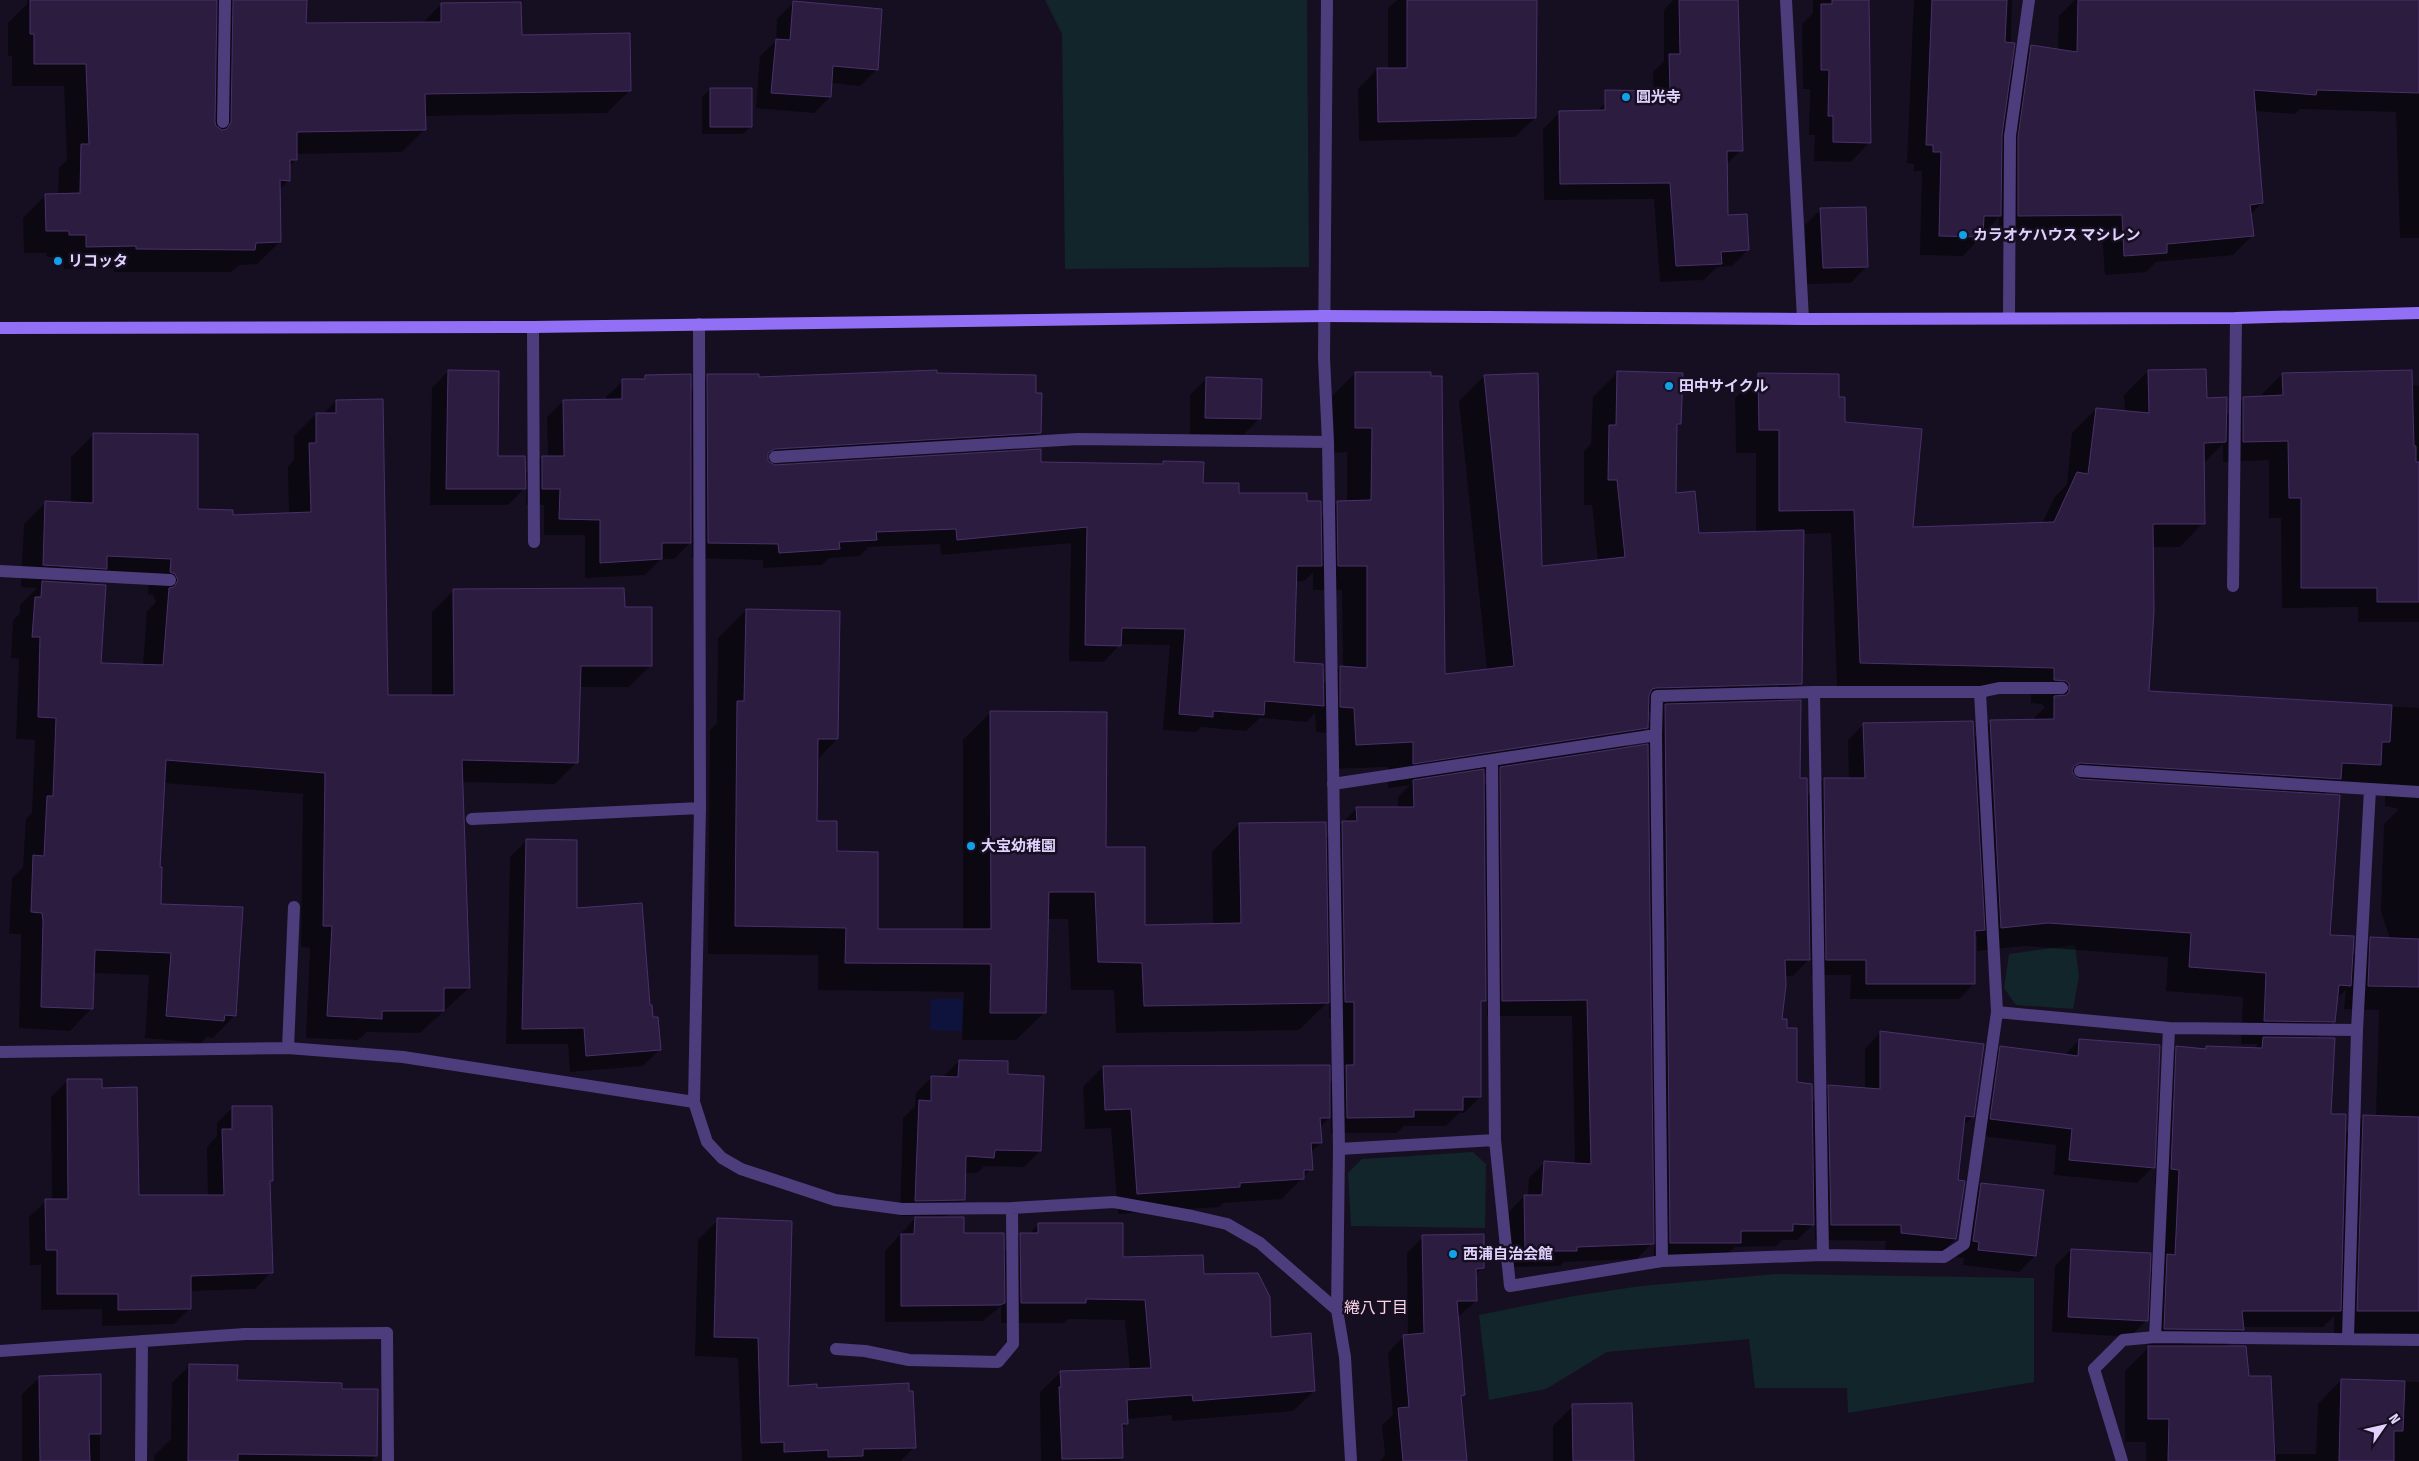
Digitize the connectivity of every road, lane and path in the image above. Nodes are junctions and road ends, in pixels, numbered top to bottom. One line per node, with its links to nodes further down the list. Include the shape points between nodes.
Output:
1 (225, 0): 5 (street)
2 (1327, 0): 7 (street)
3 (1786, 0): 10 (street)
4 (2030, 0): 8 (street, via 2010,136)
5 (222, 122)
6 (2419, 313): 9 (street)
7 (1325, 316): 10 (street); 11 (street); 14 (street)
8 (2009, 318): 9 (street); 10 (street)
9 (2236, 318): 19 (street)
10 (1803, 319)
11 (699, 324): 12 (street); 29 (street)
12 (533, 327): 13 (street); 16 (street)
13 (0, 328)
14 (1328, 442): 15 (street, via 1078,439); 26 (street)
15 (775, 457)
16 (534, 542)
17 (0, 571): 18 (street)
18 (170, 580)
19 (2233, 586)
20 (2062, 688): 22 (street, via 1999,688)
21 (1814, 692): 22 (street); 23 (street, via 1657,696); 41 (street)
22 (1980, 692): 32 (street)
23 (1656, 734): 24 (street); 42 (street)
24 (1492, 760): 26 (street); 38 (street)
25 (2080, 770): 27 (street)
26 (1333, 784): 39 (street)
27 (2370, 789): 28 (street); 34 (street)
28 (2419, 792)
29 (700, 808): 30 (street); 37 (street)
30 (472, 818)
31 (294, 907): 35 (street)
32 (1997, 1012): 33 (street); 41 (street, via 1964,1244 1944,1257)
33 (2169, 1028): 34 (street); 44 (street)
34 (2357, 1030): 45 (street)
35 (288, 1048): 36 (street); 37 (street, via 403,1057)
36 (0, 1052)
37 (694, 1102): 40 (street, via 707,1142 722,1158 741,1169 797,1188 835,1200 902,1209)
38 (1494, 1140): 39 (street); 42 (street, via 1510,1286)
39 (1339, 1149): 43 (street)
40 (1012, 1208): 43 (street, via 1114,1202 1227,1224 1260,1243); 48 (street, via 1013,1344 998,1362 909,1360)
41 (1824, 1256): 42 (street)
42 (1662, 1261)
43 (1337, 1310): 52 (street, via 1345,1357)
44 (2155, 1337): 45 (street); 53 (street, via 2123,1340 2094,1369)
45 (2348, 1338): 46 (street)
46 (2419, 1340)
47 (142, 1341): 49 (street); 50 (street); 51 (street, via 245,1334 387,1333)
48 (836, 1349)
49 (0, 1351)
50 (141, 1461)
51 (388, 1461)
52 (1351, 1461)
53 (2122, 1461)

